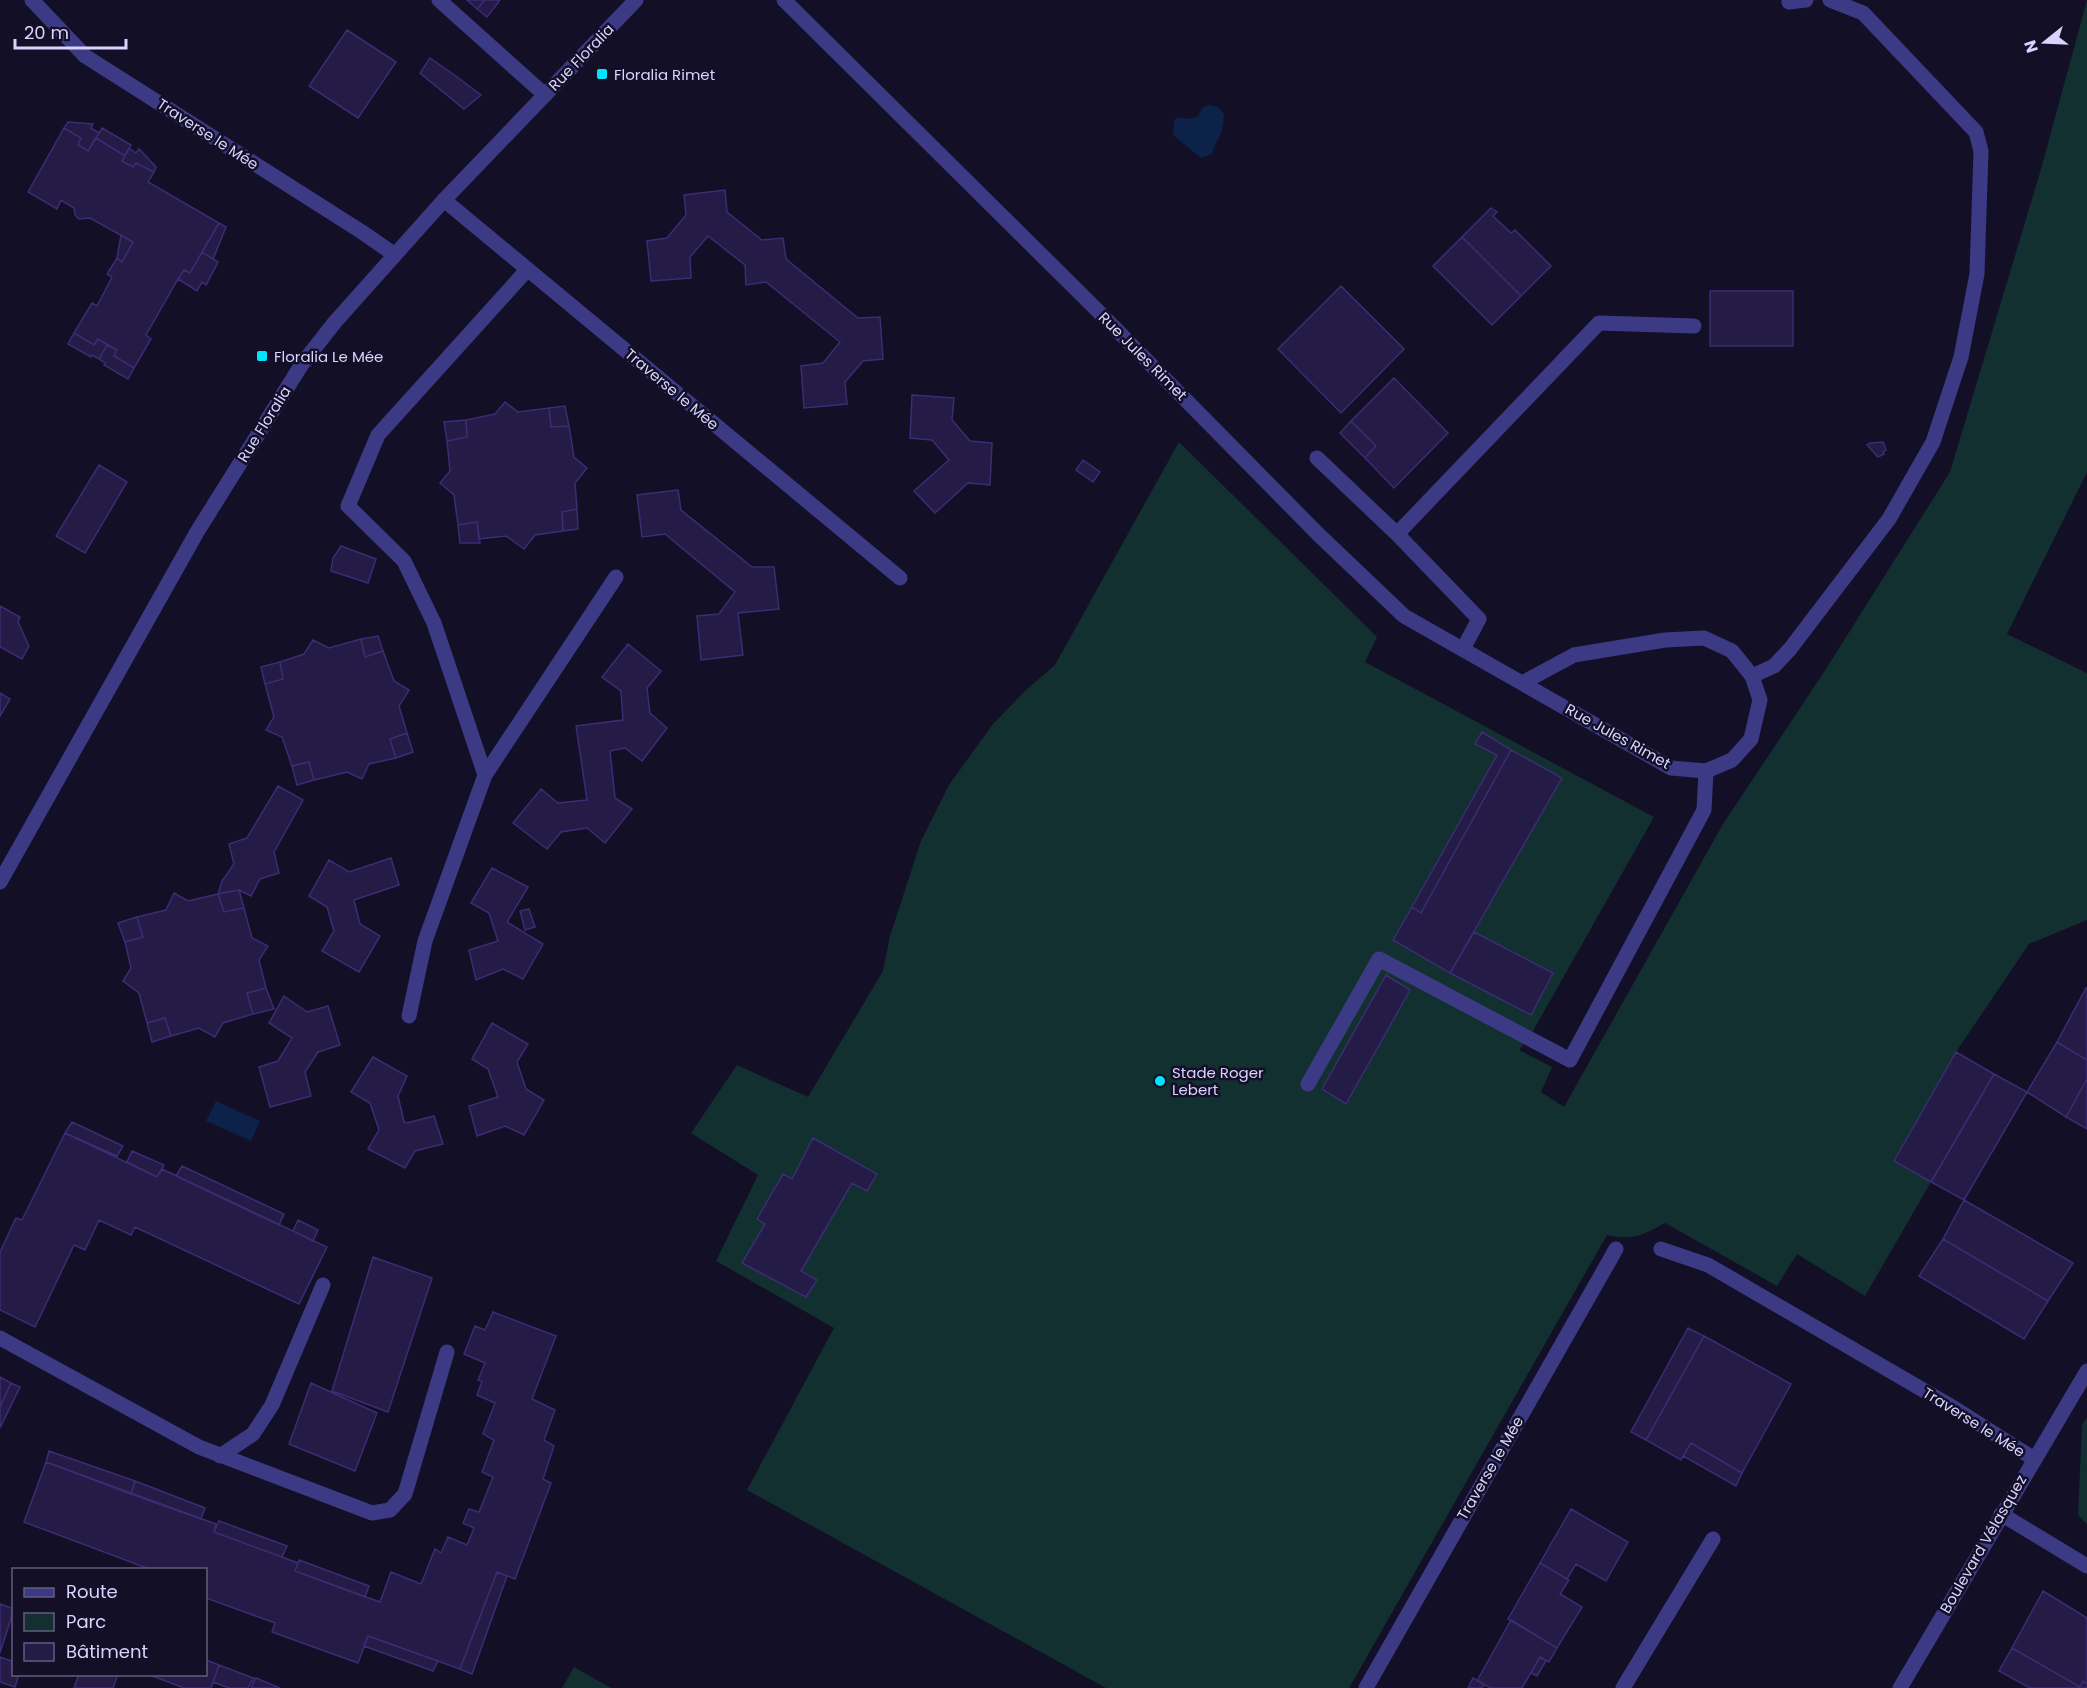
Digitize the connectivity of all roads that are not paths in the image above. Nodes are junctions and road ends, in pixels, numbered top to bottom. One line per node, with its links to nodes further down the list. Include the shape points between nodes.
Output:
1 (32, 0): 10 (street, Traverse le Mée, via 85,56)
2 (439, 0): 8 (street)
3 (636, 0): 8 (street, Rue Floralia)
4 (784, 0): 17 (street, Rue Jules Rimet, via 1374,589 1404,616)
5 (1806, 0): 7 (street)
6 (1830, 0): 18 (street, via 1863,13 1976,132 1981,151 1977,274 1960,357 1933,442 1889,519 1790,649 1774,666)
7 (1789, 2)
8 (545, 95): 9 (street, Rue Floralia)
9 (444, 200): 10 (street, Rue Floralia); 11 (street, Traverse le Mée)
10 (394, 255): 22 (street, Rue Floralia, via 302,364 197,532)
11 (527, 270): 16 (street, Traverse le Mée); 21 (street, via 378,435 348,506 404,561 434,623)
12 (1694, 326): 14 (street, via 1599,323)
13 (1317, 458): 14 (street)
14 (1397, 534): 17 (street, via 1479,619)
15 (616, 577): 21 (street)
16 (900, 578)
17 (1463, 649): 19 (street, Rue Jules Rimet)
18 (1752, 676): 19 (street, Rue Jules Rimet, via 1732,651 1704,638 1665,639 1574,655); 20 (street, Rue Jules Rimet, via 1760,700 1751,739 1732,760)
19 (1524, 682): 20 (street, Rue Jules Rimet, via 1671,768)
20 (1706, 771): 24 (street, via 1704,810 1570,1060 1379,959)
21 (485, 775): 23 (street, via 425,941)
22 (2, 876)
23 (409, 1016)
24 (1308, 1084)
25 (1616, 1249): 36 (street, Traverse le Mée)
26 (1661, 1249): 32 (street, Traverse le Mée, via 1708,1265)
27 (323, 1285): 31 (street, via 272,1405 253,1434)
28 (0, 1338): 31 (street)
29 (447, 1352): 31 (street, via 405,1494 390,1510 372,1513)
30 (2087, 1371): 32 (street, Boulevard Vélasquez)
31 (220, 1456)
32 (2034, 1459): 33 (street, Boulevard Vélasquez)
33 (2001, 1514): 35 (street); 38 (street, Boulevard Vélasquez)
34 (1713, 1539): 37 (street)
35 (2087, 1566)
36 (1366, 1688)
37 (1623, 1688)
38 (1900, 1688)

